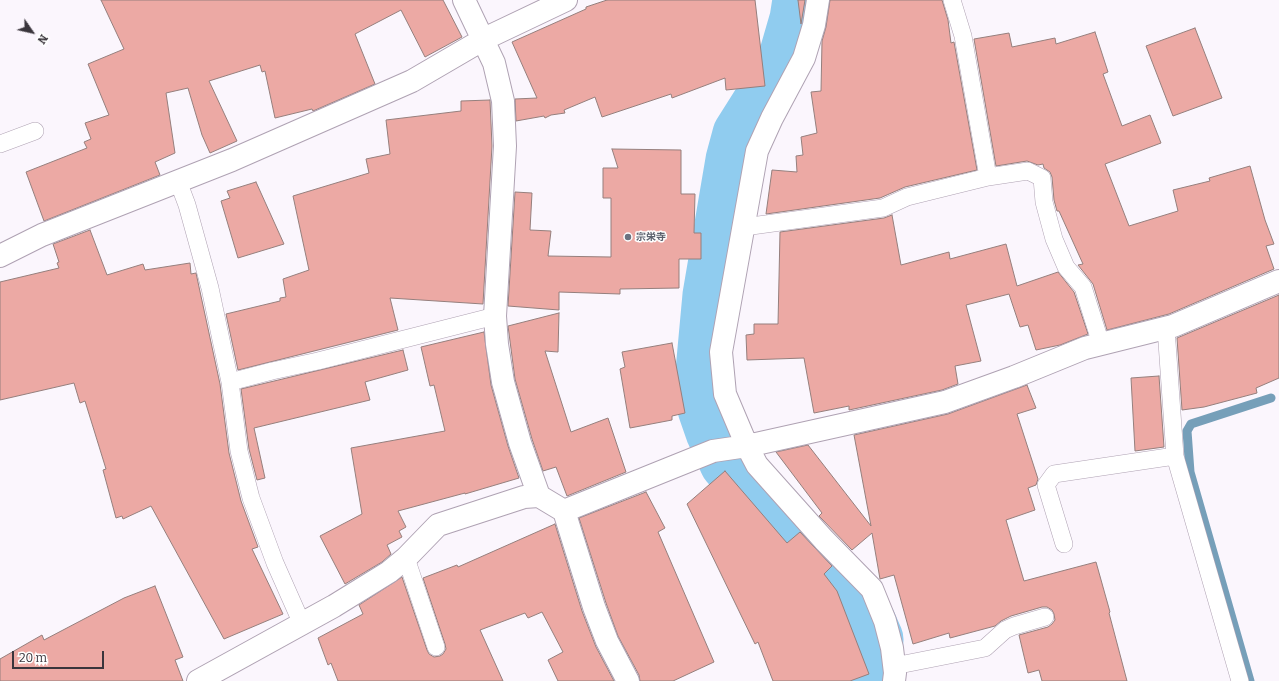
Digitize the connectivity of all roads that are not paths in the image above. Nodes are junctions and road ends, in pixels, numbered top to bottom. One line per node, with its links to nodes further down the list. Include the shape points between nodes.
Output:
1 (464, 0): 5 (street)
2 (566, 0): 5 (street)
3 (818, 0): 10 (street, via 804,58 757,151)
4 (952, 0): 8 (lane, via 963,36)
5 (484, 38): 9 (street, via 412,81); 13 (street, via 494,63 503,101 505,146)
6 (35, 131): 7 (lane)
7 (0, 144)
8 (988, 177): 10 (lane, via 907,197 883,208); 15 (lane, via 1028,171 1042,178 1044,202 1054,239 1066,267 1083,287)
9 (178, 181): 11 (street, via 42,235); 16 (lane, via 188,205 203,260)
10 (744, 227): 17 (street, via 721,352 725,394)
11 (0, 256)
12 (1279, 282): 14 (street)
13 (495, 316): 16 (lane); 19 (street, via 503,382 520,443)
14 (1166, 328): 15 (street); 18 (lane)
15 (1101, 344): 17 (street, via 944,402)
16 (230, 382): 24 (lane, via 239,451 251,498 275,563)
17 (747, 446): 20 (street, via 713,452); 26 (street, via 758,465 824,540 872,589 885,621 892,648)
18 (1175, 456): 21 (lane, via 1054,474 1046,485); 29 (lane)
19 (539, 496): 20 (street); 22 (street, via 524,497 438,525)
20 (564, 511): 28 (street, via 594,607 607,641)
21 (1064, 544)
22 (406, 558): 24 (street, via 389,572); 25 (lane)
23 (1045, 617): 26 (lane, via 1006,630 985,648)
24 (302, 624): 27 (street)
25 (436, 647)
26 (894, 673)
27 (198, 681)
28 (628, 681)
29 (1240, 681)

